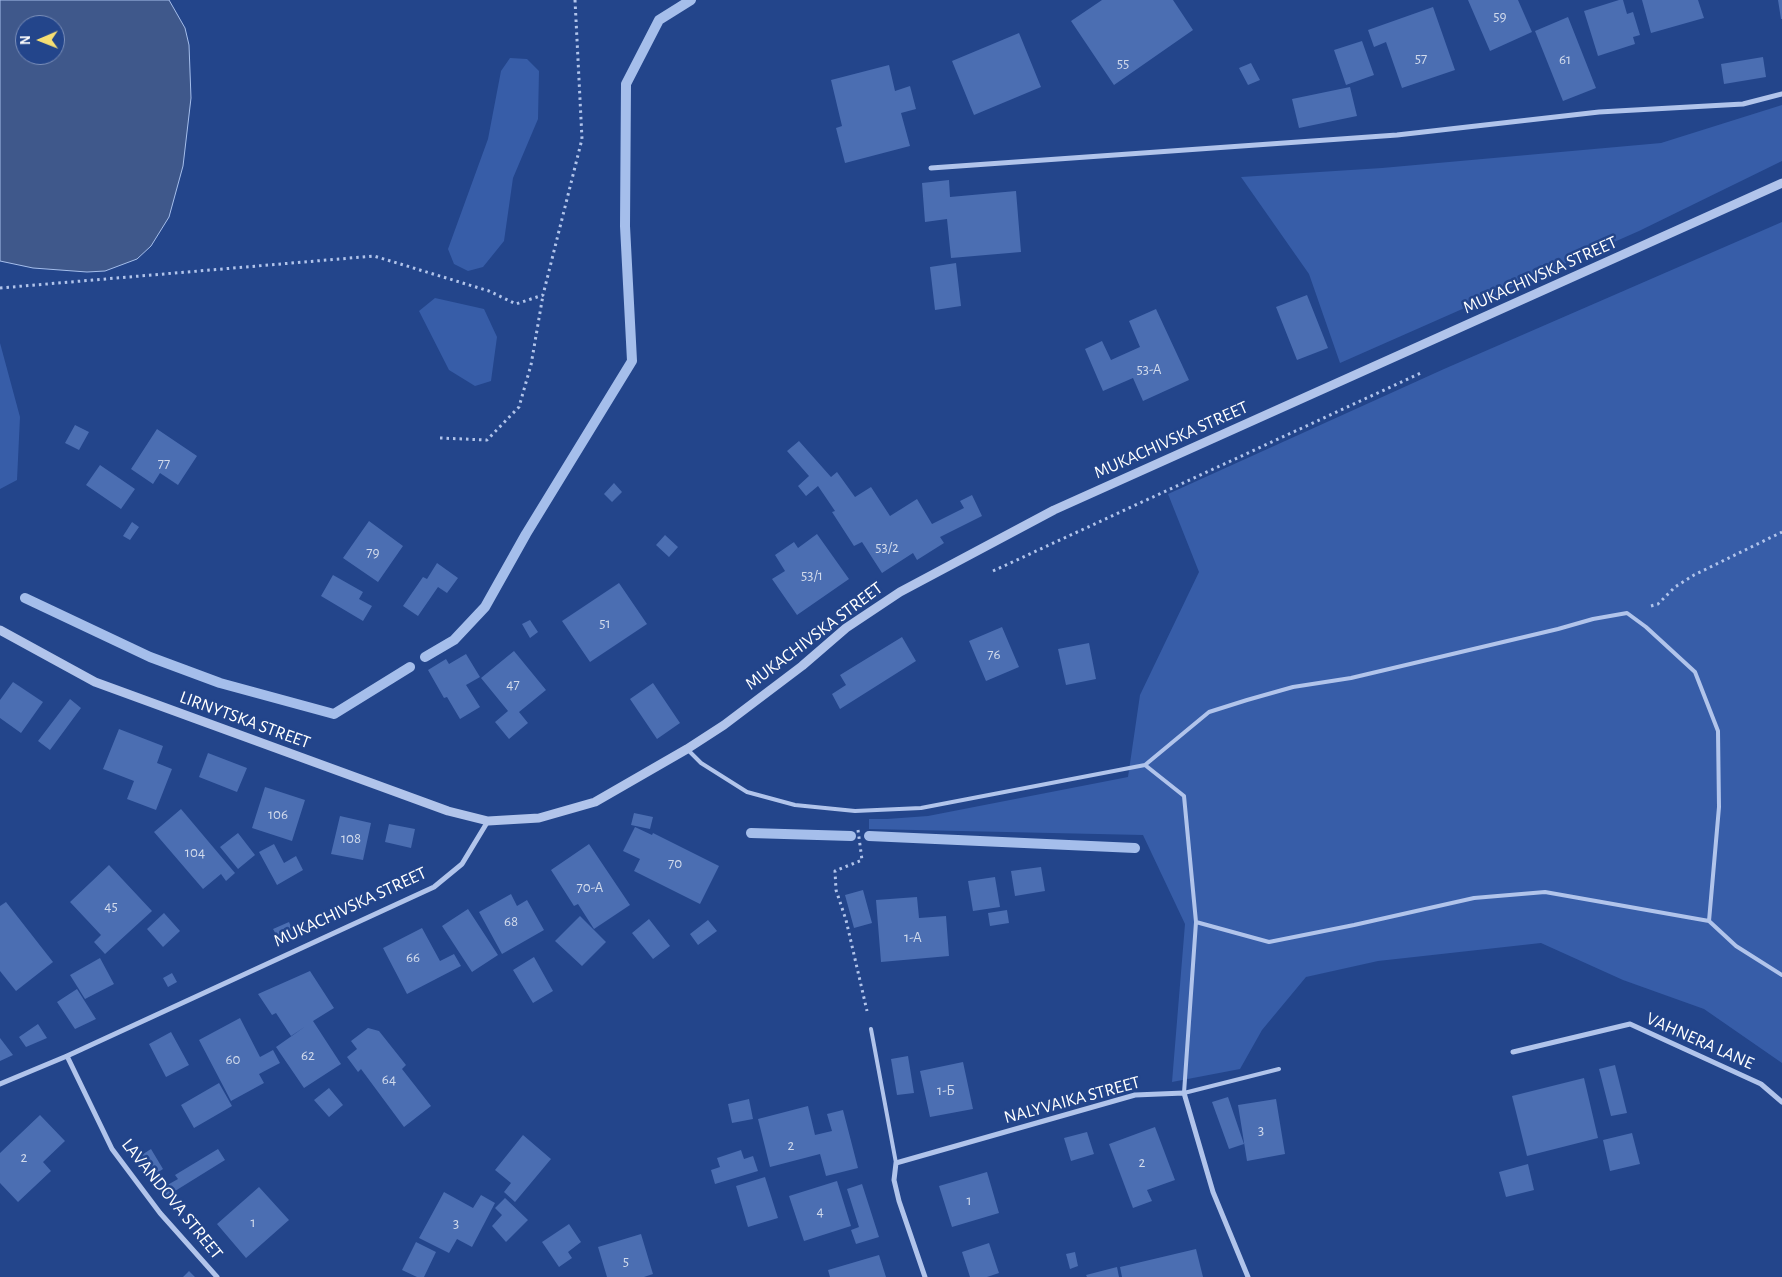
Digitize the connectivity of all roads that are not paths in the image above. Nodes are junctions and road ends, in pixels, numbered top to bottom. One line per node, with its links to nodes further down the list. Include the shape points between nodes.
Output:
1 (1782, 94): 2 (street, via 1743,104 1599,112 1397,135)
2 (931, 168)
3 (1782, 184): 5 (street, MUKACHIVSKA STREET, via 1054,510 900,592 846,628 802,666)
4 (0, 630): 7 (street, LIRNYTSKA STREET, via 95,682 448,811)
5 (687, 749): 6 (lane, via 701,763 747,792 795,804 856,811 921,808); 7 (street, MUKACHIVSKA STREET, via 595,802 539,818)
6 (1144, 765): 8 (lane, via 1209,712 1293,687 1351,678 1627,613 1646,626 1695,672 1718,731 1719,807); 9 (lane, via 1184,796)
7 (488, 821): 13 (street, MUKACHIVSKA STREET, via 462,864 434,887)
8 (1709, 921): 9 (lane, via 1545,892 1474,898 1269,942); 10 (lane, via 1736,946)
9 (1196, 922): 16 (lane)
10 (1782, 975)
11 (871, 1029): 18 (lane)
12 (1513, 1052): 17 (street, VAHNERA LANE, via 1630,1024 1761,1084)
13 (66, 1056): 15 (street, MUKACHIVSKA STREET); 19 (street, LAVANDOVA STREET, via 112,1149 160,1213)
14 (1279, 1069): 16 (lane)
15 (0, 1084)
16 (1184, 1093): 18 (street, NALYVAIKA STREET, via 1135,1095); 21 (street, via 1213,1192)
17 (1782, 1102)
18 (896, 1163): 20 (street, via 894,1180 899,1201)
19 (217, 1277)
20 (925, 1277)
21 (1248, 1277)

